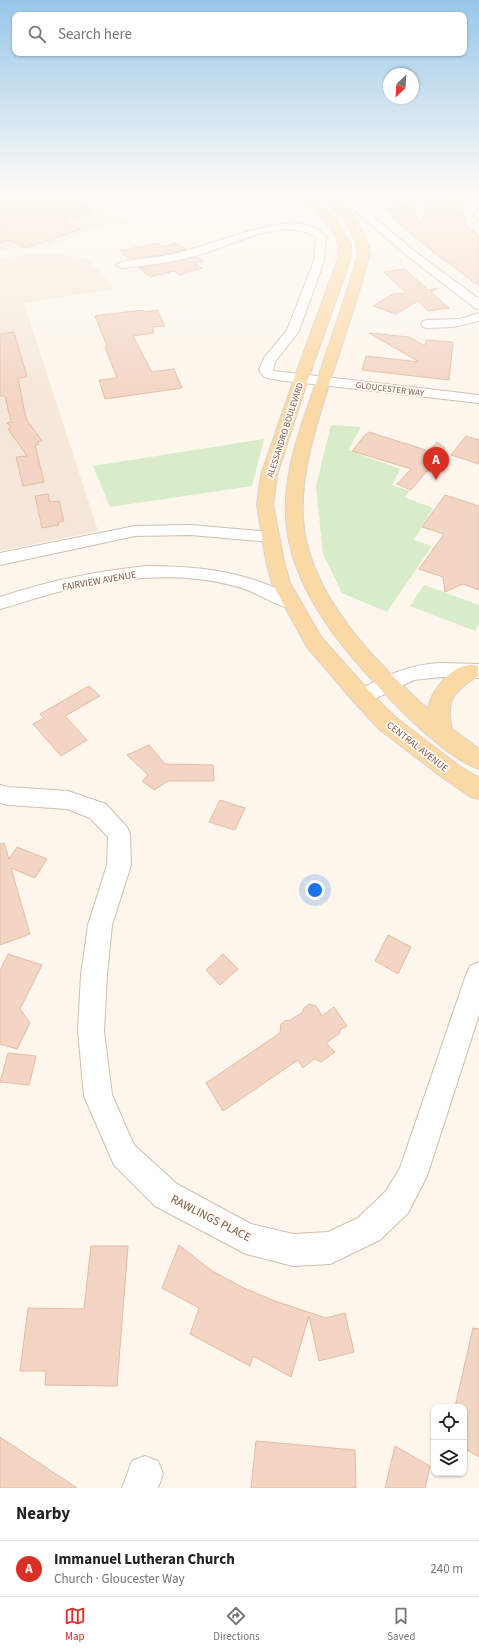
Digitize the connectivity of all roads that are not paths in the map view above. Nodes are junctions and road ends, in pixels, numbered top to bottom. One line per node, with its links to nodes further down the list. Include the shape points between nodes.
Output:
1 (157, 261): 6 (street, GLOUCESTER WAY)
2 (319, 261): 12 (street, GLOUCESTER WAY, via 293,331 269,361 266,370 269,374)
3 (343, 261): 12 (main road, ALESSANDRO BOULEVARD)
4 (362, 261): 13 (main road)
5 (421, 261): 8 (street)
6 (121, 266)
7 (479, 291): 8 (street)
8 (464, 295): 9 (street)
9 (479, 305)
10 (479, 317): 11 (street, via 467,322)
11 (427, 324)
12 (301, 379): 13 (street, GLOUCESTER WAY); 15 (main road, ALESSANDRO BOULEVARD, via 269,475 265,505)
13 (323, 381): 14 (street, GLOUCESTER WAY); 19 (main road, via 298,467 295,499 297,536 302,556)
14 (479, 399)
15 (270, 537): 16 (street, via 191,530 135,531); 18 (main road, ALESSANDRO BOULEVARD, via 281,583); 19 (main road, via 283,542 288,548 304,590)
16 (0, 559)
17 (0, 603): 18 (street, FAIRVIEW AVENUE, via 84,581 122,574 159,572 207,573 263,589)
18 (292, 603): 22 (main road, ALESSANDRO BOULEVARD, via 314,642)
19 (323, 603): 21 (main road, via 351,643)
20 (475, 671): 21 (street, via 420,672); 23 (main road, via 450,684 440,698 438,720)
21 (387, 684): 22 (street); 23 (main road)
22 (362, 697): 25 (main road, CENTRAL AVENUE, via 393,728)
23 (442, 733): 24 (main road)
24 (479, 760)
25 (479, 790)
26 (0, 794): 27 (street, RAWLINGS PLACE, via 68,800 98,811 119,834 119,865 100,925 94,975 91,1031 98,1096 124,1155 166,1195 246,1238 293,1250 330,1248 369,1229 397,1202 412,1176)
27 (479, 975)

